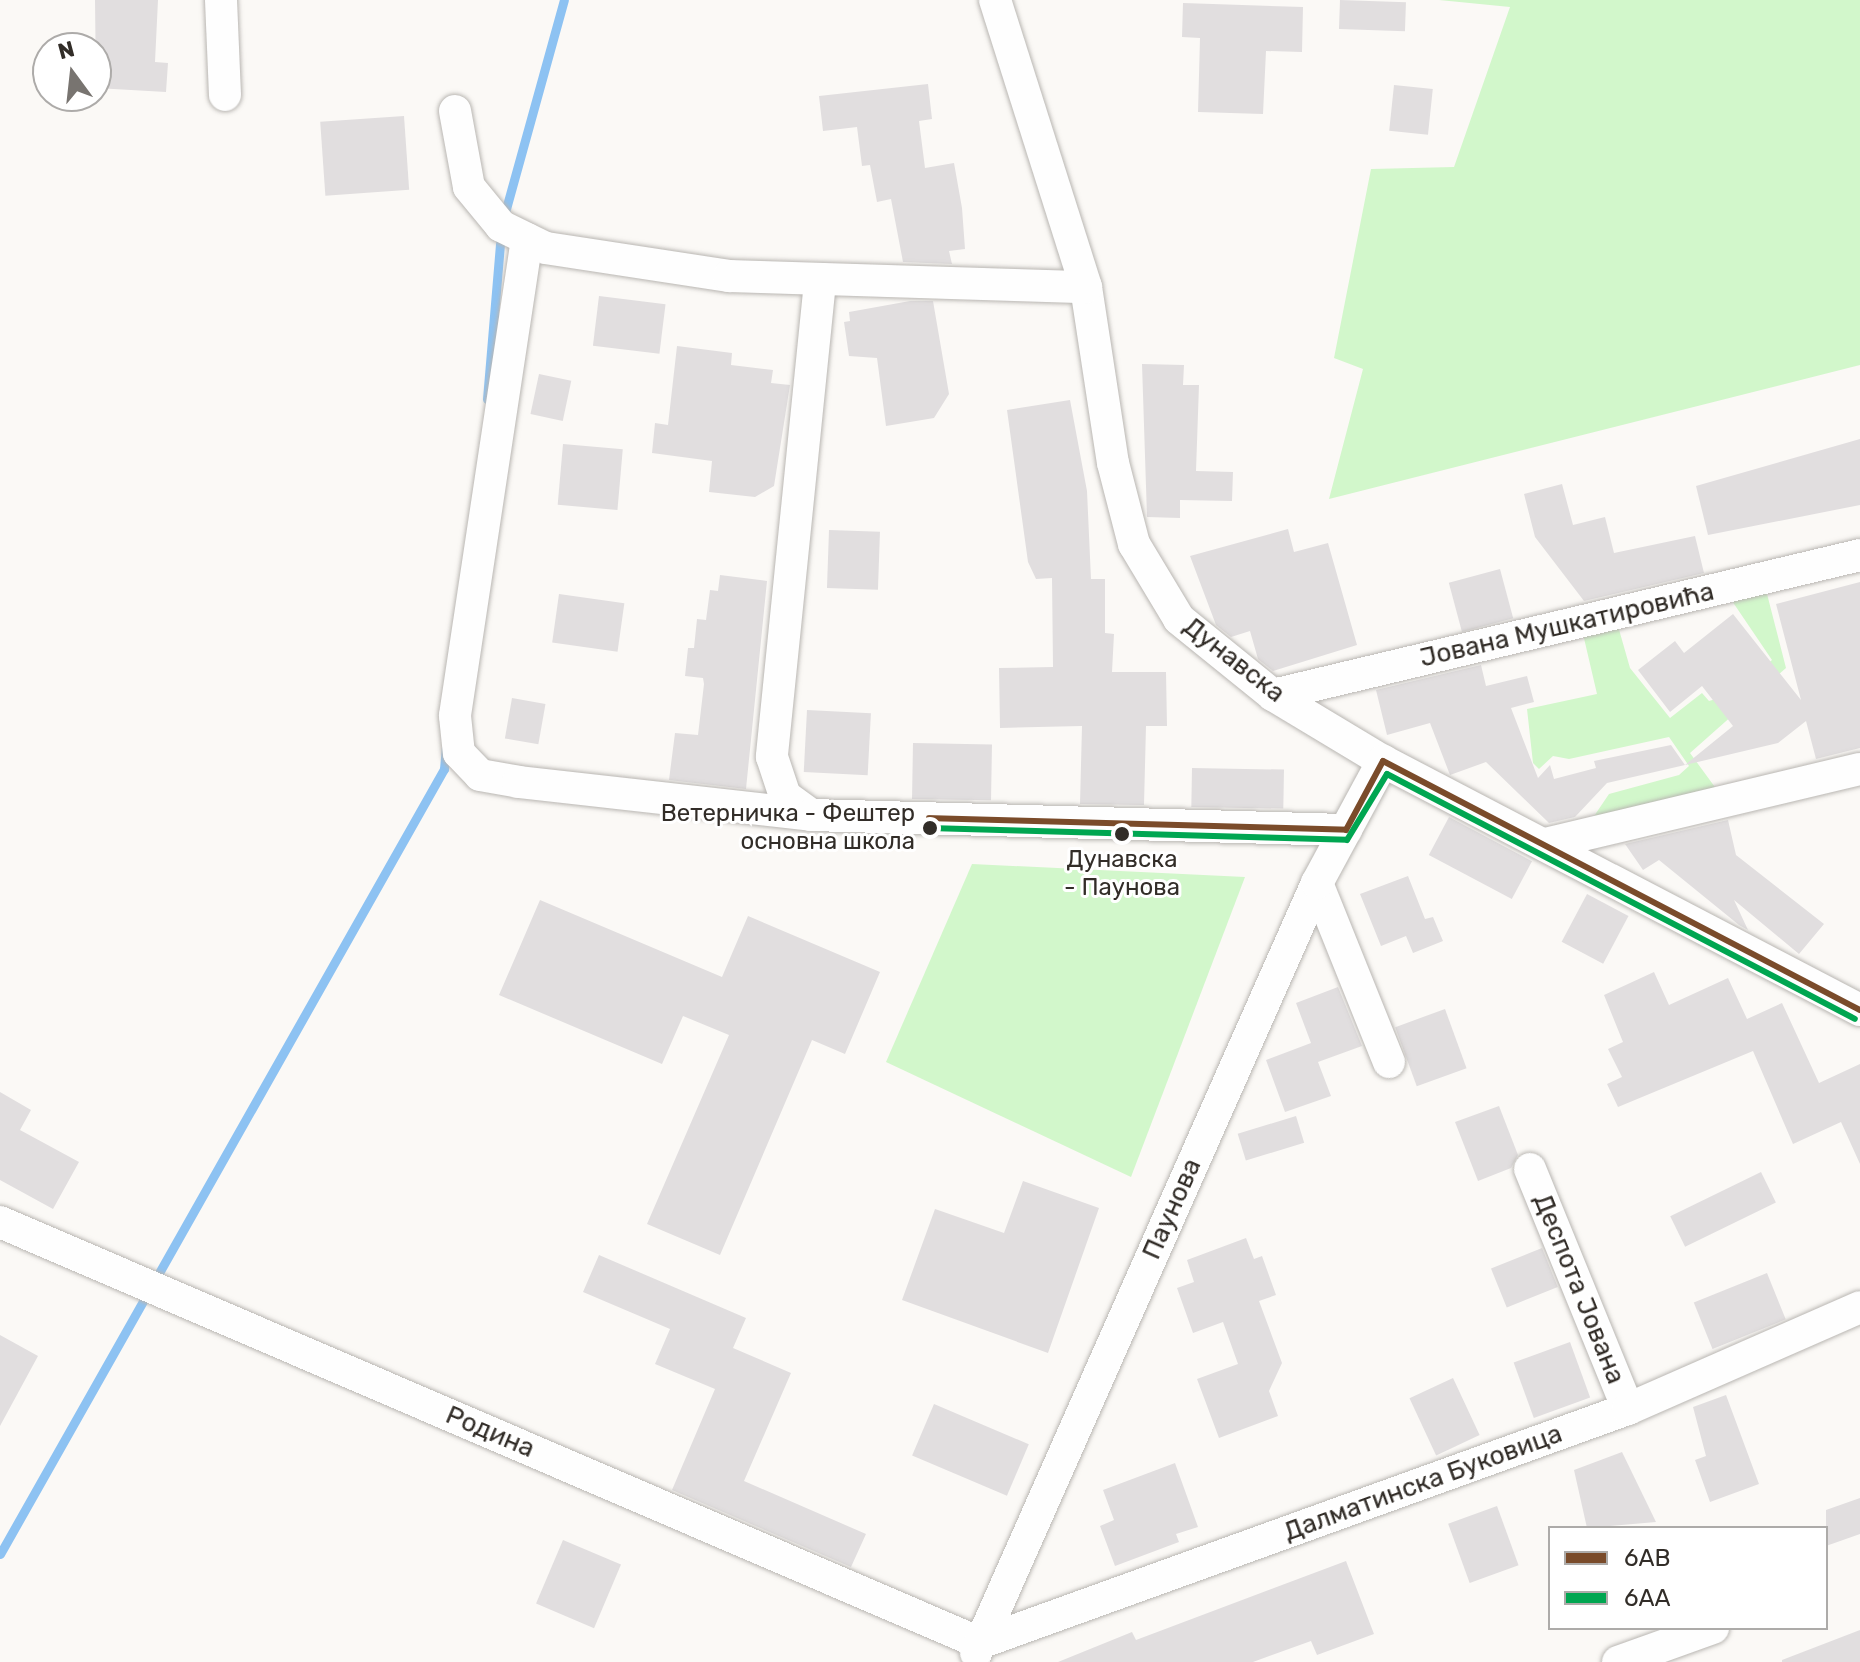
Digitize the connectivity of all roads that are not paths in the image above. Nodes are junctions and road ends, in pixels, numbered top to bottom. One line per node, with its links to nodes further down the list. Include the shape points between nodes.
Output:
1 (221, 0): 3 (street)
2 (995, 0): 7 (street, Дунавска)
3 (225, 95)
4 (455, 111): 5 (street, via 469,187 501,226)
5 (527, 239): 6 (street, via 628,264); 12 (street, via 455,716 459,753 480,775 518,782)
6 (820, 282): 7 (street); 12 (street, via 772,757 785,796)
7 (1086, 287): 9 (street, Дунавска, via 1113,463 1134,544 1179,619)
8 (1860, 555): 9 (street, Јована Мушкатировића)
9 (1273, 695): 10 (street, Дунавска)
10 (1383, 761): 13 (street, Паунова); 14 (street, Дунавска)
11 (1860, 769): 14 (street)
12 (811, 815): 13 (street)
13 (1346, 830): 15 (street, Паунова)
14 (1545, 844): 16 (street, Дунавска)
15 (1317, 883): 17 (street); 23 (street, Паунова)
16 (1860, 1010)
17 (1389, 1062)
18 (1530, 1169): 21 (street, Деспота Јована)
19 (0, 1222): 23 (street, Родина)
20 (1860, 1307): 21 (street, Далматинска Буковица)
21 (1628, 1409): 23 (street, Далматинска Буковица)
22 (1707, 1630): 24 (street)
23 (976, 1652)
24 (1618, 1662)

